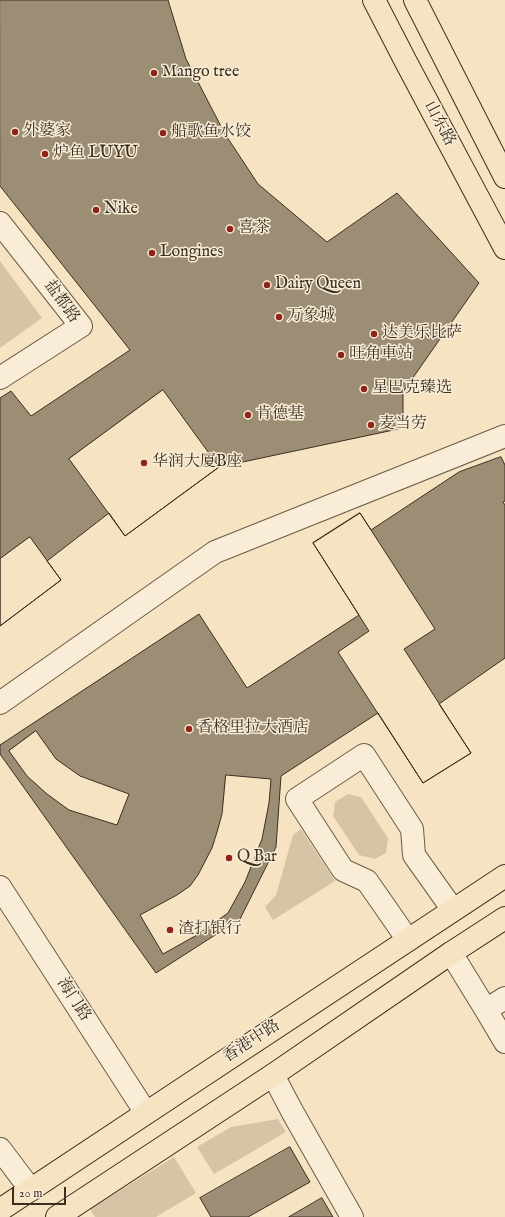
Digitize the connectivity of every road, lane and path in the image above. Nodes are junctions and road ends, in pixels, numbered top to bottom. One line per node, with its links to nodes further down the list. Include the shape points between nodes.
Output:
1 (374, 0): 5 (main road, 山东路)
2 (415, 0): 3 (main road)
3 (505, 177)
4 (0, 223): 6 (street, 盐都路, via 81,326)
5 (505, 248)
6 (0, 378)
7 (505, 436): 8 (street, via 215,552)
8 (0, 703)
9 (505, 876): 11 (main road, 香港中路)
10 (0, 887): 19 (street, 海门路)
11 (453, 910): 13 (main road, 香港中路); 13 (street, via 414,855 412,829 364,755 297,799 343,870 367,881)
12 (505, 918): 14 (main road)
13 (408, 940): 19 (main road, 香港中路)
14 (450, 953): 16 (street); 18 (main road)
15 (505, 998): 16 (street)
16 (486, 1010): 17 (street)
17 (505, 1042)
18 (273, 1075): 23 (main road); 24 (street)
19 (146, 1113): 21 (main road, 香港中路)
20 (0, 1149): 21 (street)
21 (31, 1190): 22 (main road, 香港中路)
22 (0, 1210)
23 (57, 1217)
24 (352, 1217)

